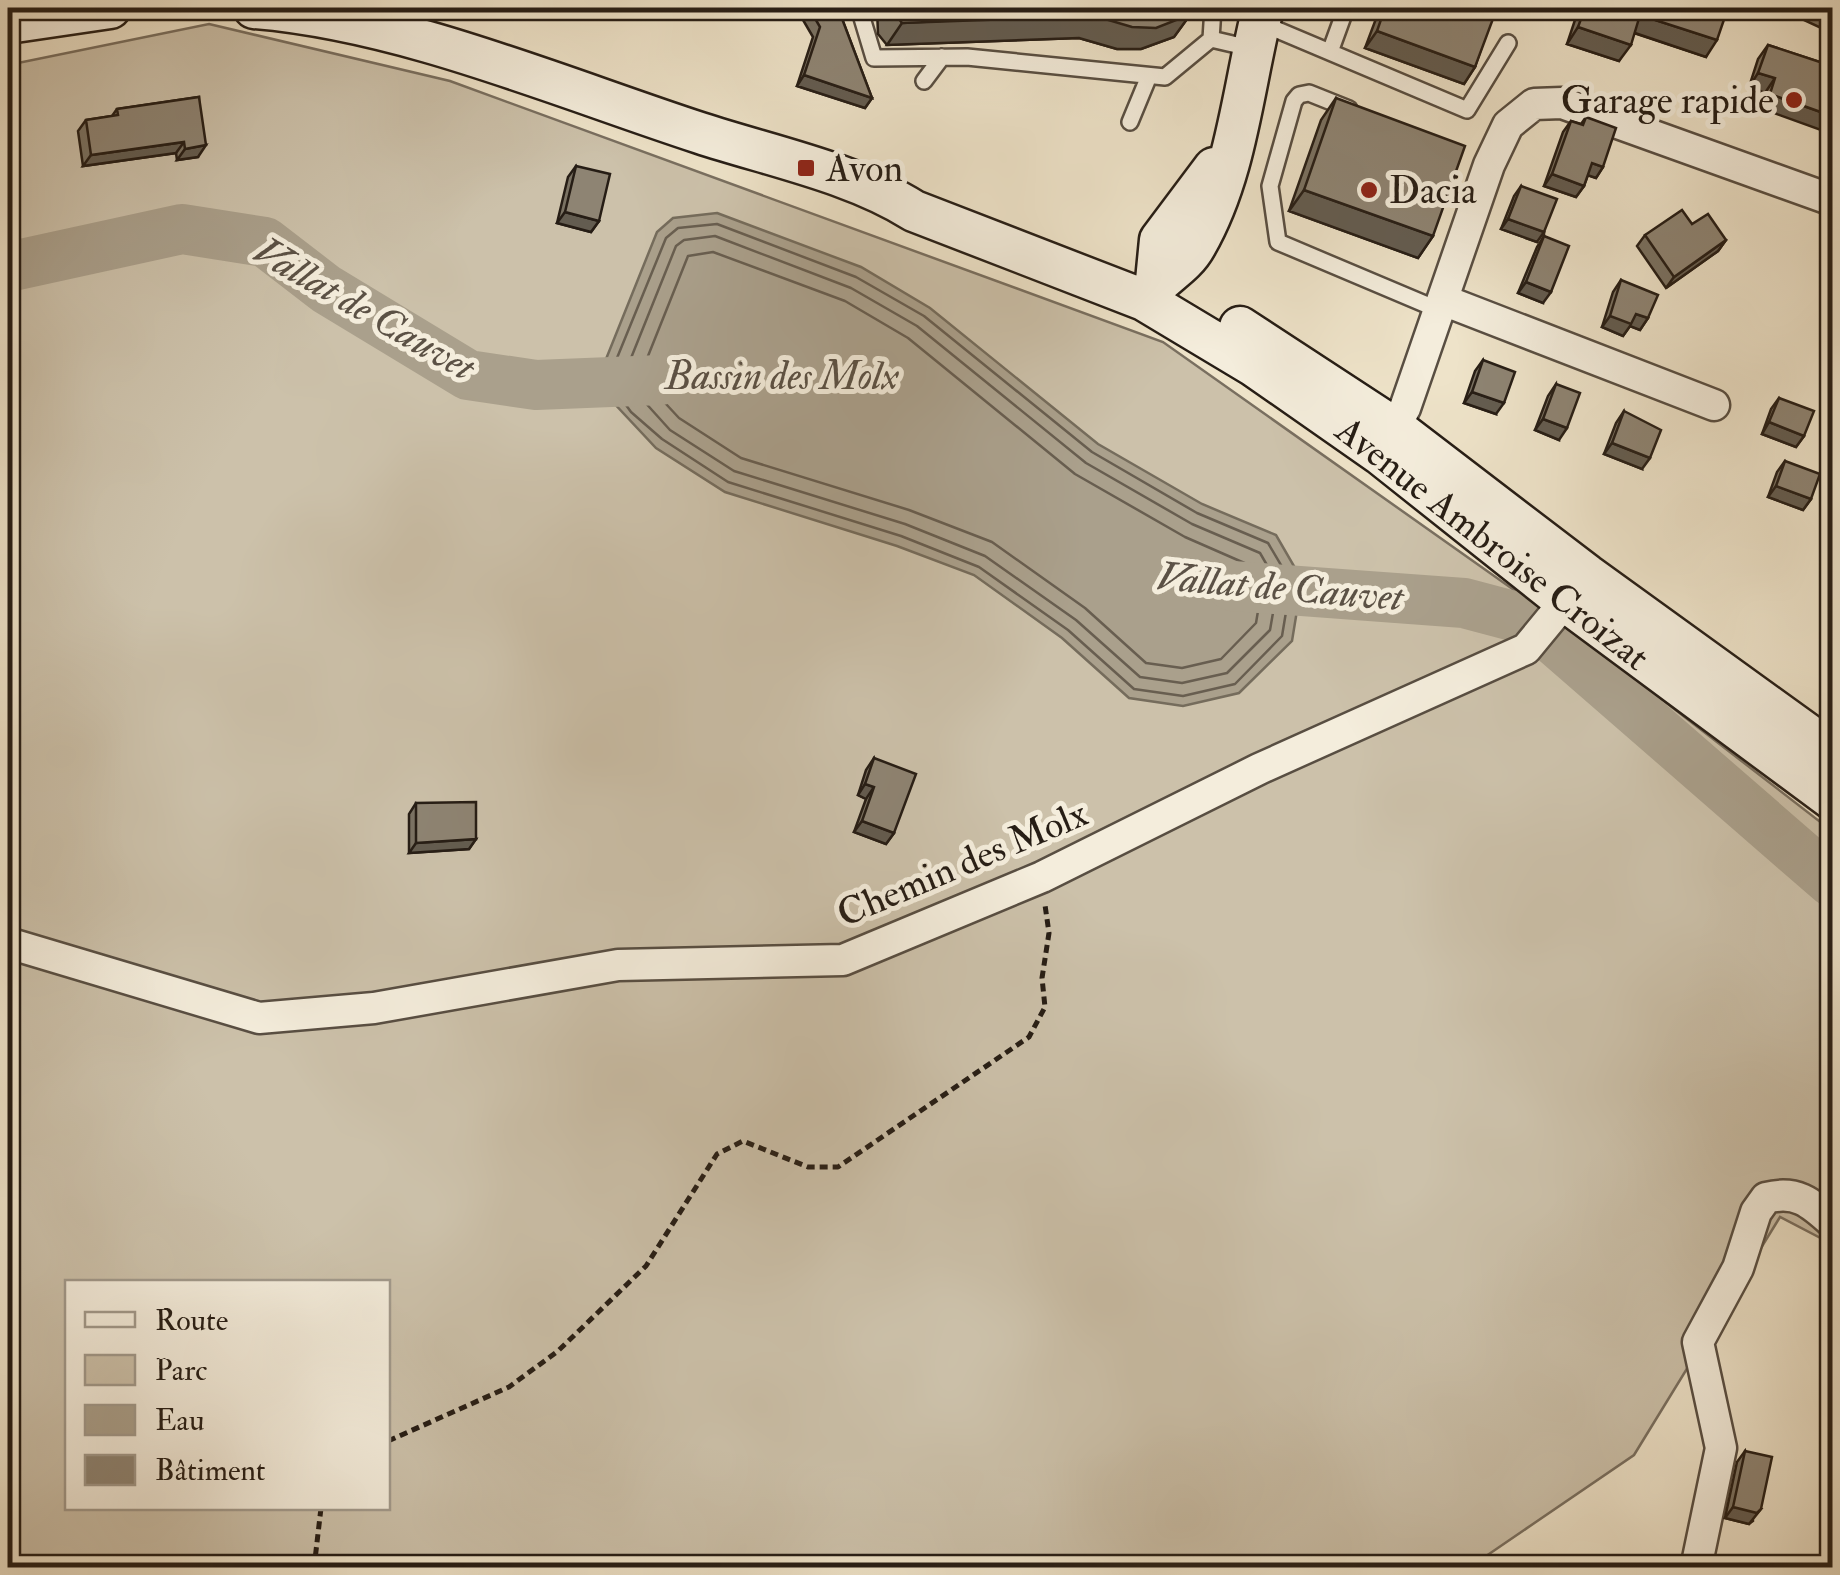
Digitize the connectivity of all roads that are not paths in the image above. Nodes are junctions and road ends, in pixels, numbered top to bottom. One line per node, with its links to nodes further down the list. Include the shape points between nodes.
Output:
1 (110, 8): 6 (main road)
2 (273, 8): 7 (main road, Avenue Ambroise Croizat)
3 (859, 8): 12 (lane, via 874,58)
4 (1213, 8): 9 (lane)
5 (1346, 8): 11 (lane)
6 (8, 23)
7 (402, 23): 18 (main road, Avenue Ambroise Croizat, via 889,195 918,195 1045,230)
8 (1259, 26): 9 (lane); 11 (lane); 18 (main road, via 1224,194 1194,250)
9 (1211, 39): 13 (lane, via 1165,78)
10 (1508, 43): 11 (lane, via 1468,110)
11 (1330, 52)
12 (942, 58): 13 (lane); 14 (lane)
13 (1149, 76): 16 (lane)
14 (924, 81)
15 (1358, 113): 19 (lane, via 1298,94 1270,186 1278,242)
16 (1130, 122)
17 (1832, 200): 19 (street, via 1562,103 1534,104 1508,126 1489,165)
18 (1150, 290): 21 (main road, Avenue Ambroise Croizat, via 1304,364)
19 (1441, 305): 20 (street); 21 (street)
20 (1714, 405)
21 (1388, 441): 22 (main road, Avenue Ambroise Croizat)
22 (1560, 609): 23 (main road, Avenue Ambroise Croizat); 24 (street, Chemin des Molx, via 1526,648 1042,877 842,960 618,965 374,1008 259,1018)
23 (1828, 777)
24 (8, 942)
25 (1832, 1222): 26 (street, via 1787,1192 1766,1198 1698,1342 1721,1448)
26 (1696, 1568)

